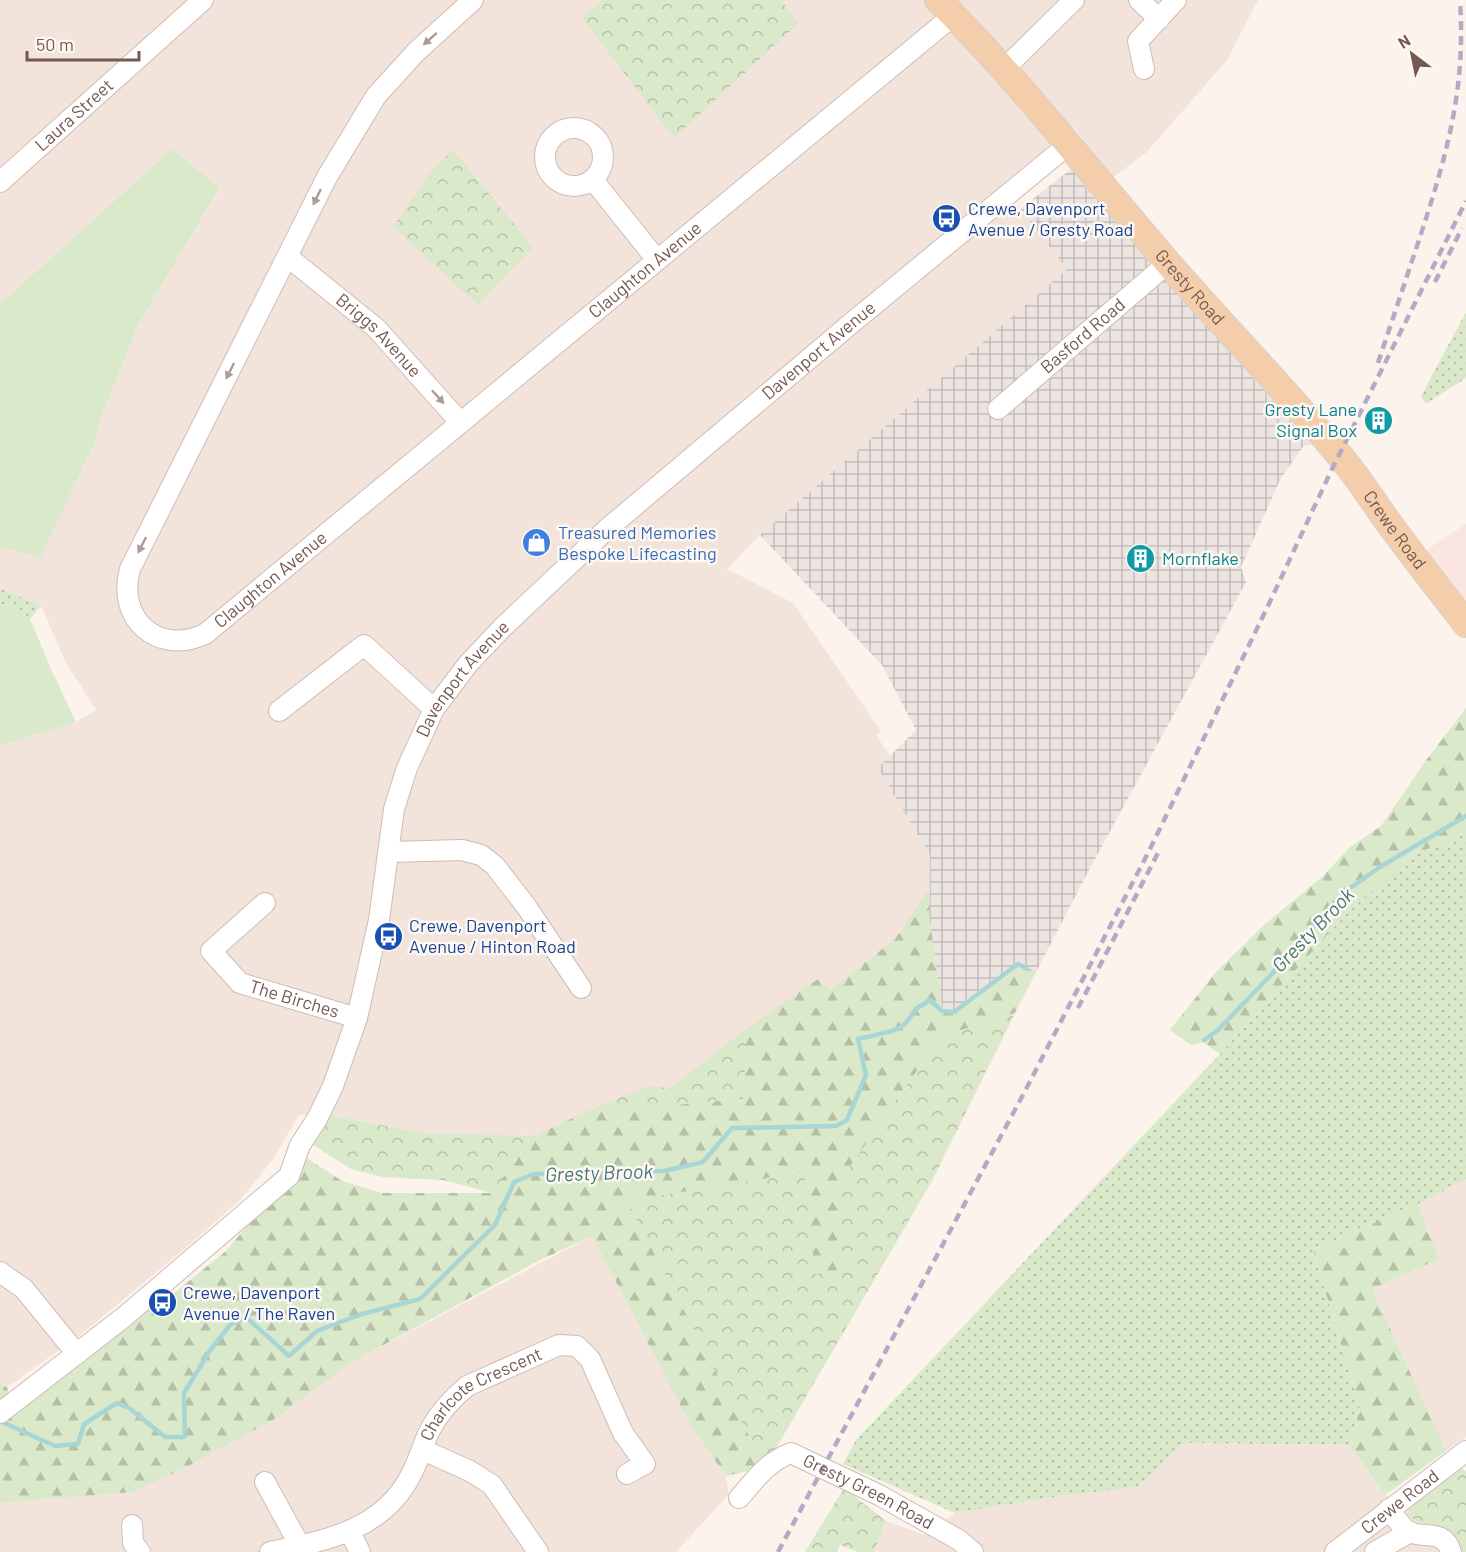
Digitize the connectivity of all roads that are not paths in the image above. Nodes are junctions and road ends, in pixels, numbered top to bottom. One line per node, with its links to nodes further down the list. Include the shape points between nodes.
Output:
1 (203, 0): 12 (street, Laura Street)
2 (473, 0): 13 (street, Claughton Avenue, one-way to 13, via 416,52 376,96 327,177)
3 (1074, 0): 8 (street)
4 (1139, 0): 7 (street)
5 (1176, 0): 7 (street)
6 (946, 8): 8 (main road, Gresty Road); 14 (street, Claughton Avenue)
7 (1159, 18): 9 (street, via 1138,41)
8 (1004, 69): 10 (main road, Gresty Road)
9 (1144, 69)
10 (1069, 144): 15 (main road, Gresty Road); 20 (street, Davenport Avenue, via 607,529 502,628)
11 (592, 180): 14 (street)
12 (0, 182)
13 (288, 257): 17 (street, Briggs Avenue, one-way to 17, via 376,327); 17 (street, Claughton Avenue, one-way to 17, via 130,569 127,597 140,625 167,640 205,634)
14 (657, 261): 17 (street, Claughton Avenue)
15 (1168, 263): 16 (street, Basford Road); 18 (main road, Gresty Road)
16 (998, 409)
17 (460, 422)
18 (1324, 438): 19 (main road, Crewe Road)
19 (1466, 624)
20 (434, 709): 21 (street, via 364,645); 22 (street, Davenport Avenue, via 407,768 394,809)
21 (279, 711)
22 (389, 852): 24 (street, via 462,850 489,860 526,906); 25 (street, Davenport Avenue, via 379,920)
23 (265, 903): 25 (street, The Birches, via 211,951 240,983)
24 (581, 988)
25 (357, 1018): 27 (street, Davenport Avenue, via 333,1086 300,1145 289,1176)
26 (0, 1272): 27 (street, via 24,1289)
27 (77, 1354): 28 (street, Davenport Avenue)
28 (0, 1413)
29 (423, 1450): 31 (street, Charlcote Crescent, via 437,1417 467,1386 565,1344 577,1346 587,1354 623,1433 652,1460); 35 (street, Charlcote Crescent, via 410,1478 392,1501); 38 (street, via 492,1485)
30 (1466, 1451): 34 (street, Crewe Road)
31 (627, 1474)
32 (265, 1482): 37 (street)
33 (738, 1498): 41 (street, Gresty Green Road, via 765,1467 791,1453 879,1496 959,1540)
34 (1389, 1509): 36 (street); 42 (street, Crewe Road)
35 (350, 1532): 37 (street, Charlcote Crescent); 40 (street)
36 (1410, 1532): 43 (street); 44 (street, via 1442,1539)
37 (300, 1546): 39 (street, Charlcote Crescent)
38 (546, 1550)
39 (270, 1552)
40 (360, 1552)
41 (973, 1552)
42 (1335, 1552)
43 (1375, 1552)
44 (1451, 1552)

